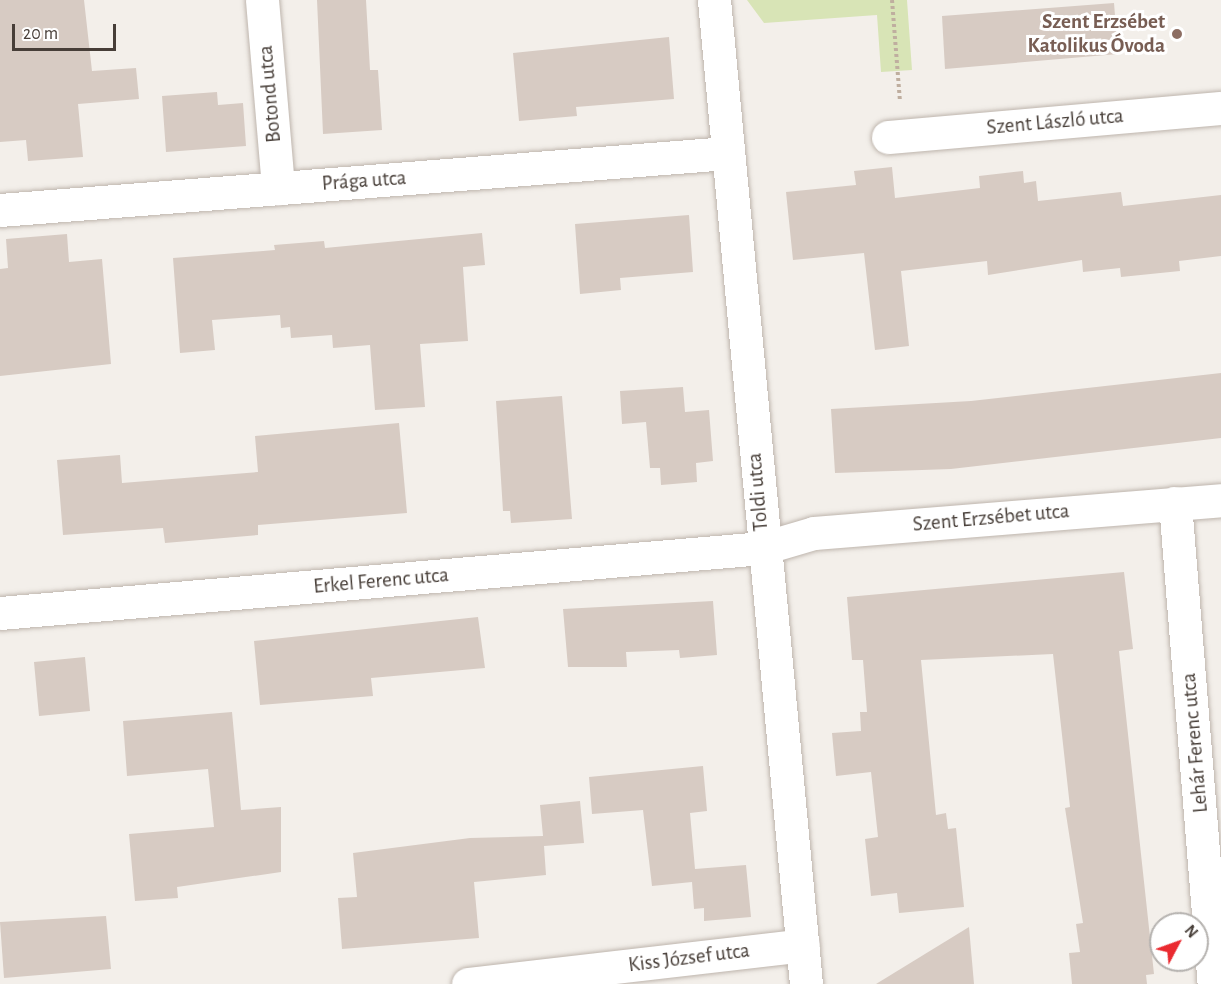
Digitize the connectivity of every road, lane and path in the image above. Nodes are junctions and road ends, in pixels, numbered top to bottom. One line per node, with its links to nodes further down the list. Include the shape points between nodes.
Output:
1 (262, 0): 7 (street, Botond utca)
2 (714, 0): 6 (street, Toldi utca)
3 (892, 0): 5 (path)
4 (1221, 108): 5 (street, Szent László utca)
5 (896, 136)
6 (728, 153): 7 (street, Prága utca); 11 (street, Toldi utca)
7 (278, 188): 8 (street, Prága utca)
8 (0, 210)
9 (1221, 500): 10 (street, Szent Erzsébet utca)
10 (1175, 503): 11 (street, Szent Erzsébet utca, via 814,533); 16 (street, Lehár Ferenc utca)
11 (763, 548): 12 (street, Erkel Ferenc utca); 13 (street, Toldi utca)
12 (0, 614)
13 (803, 945): 14 (street, Kiss József utca); 15 (street, Toldi utca)
14 (468, 984)
15 (806, 984)
16 (1214, 984)

